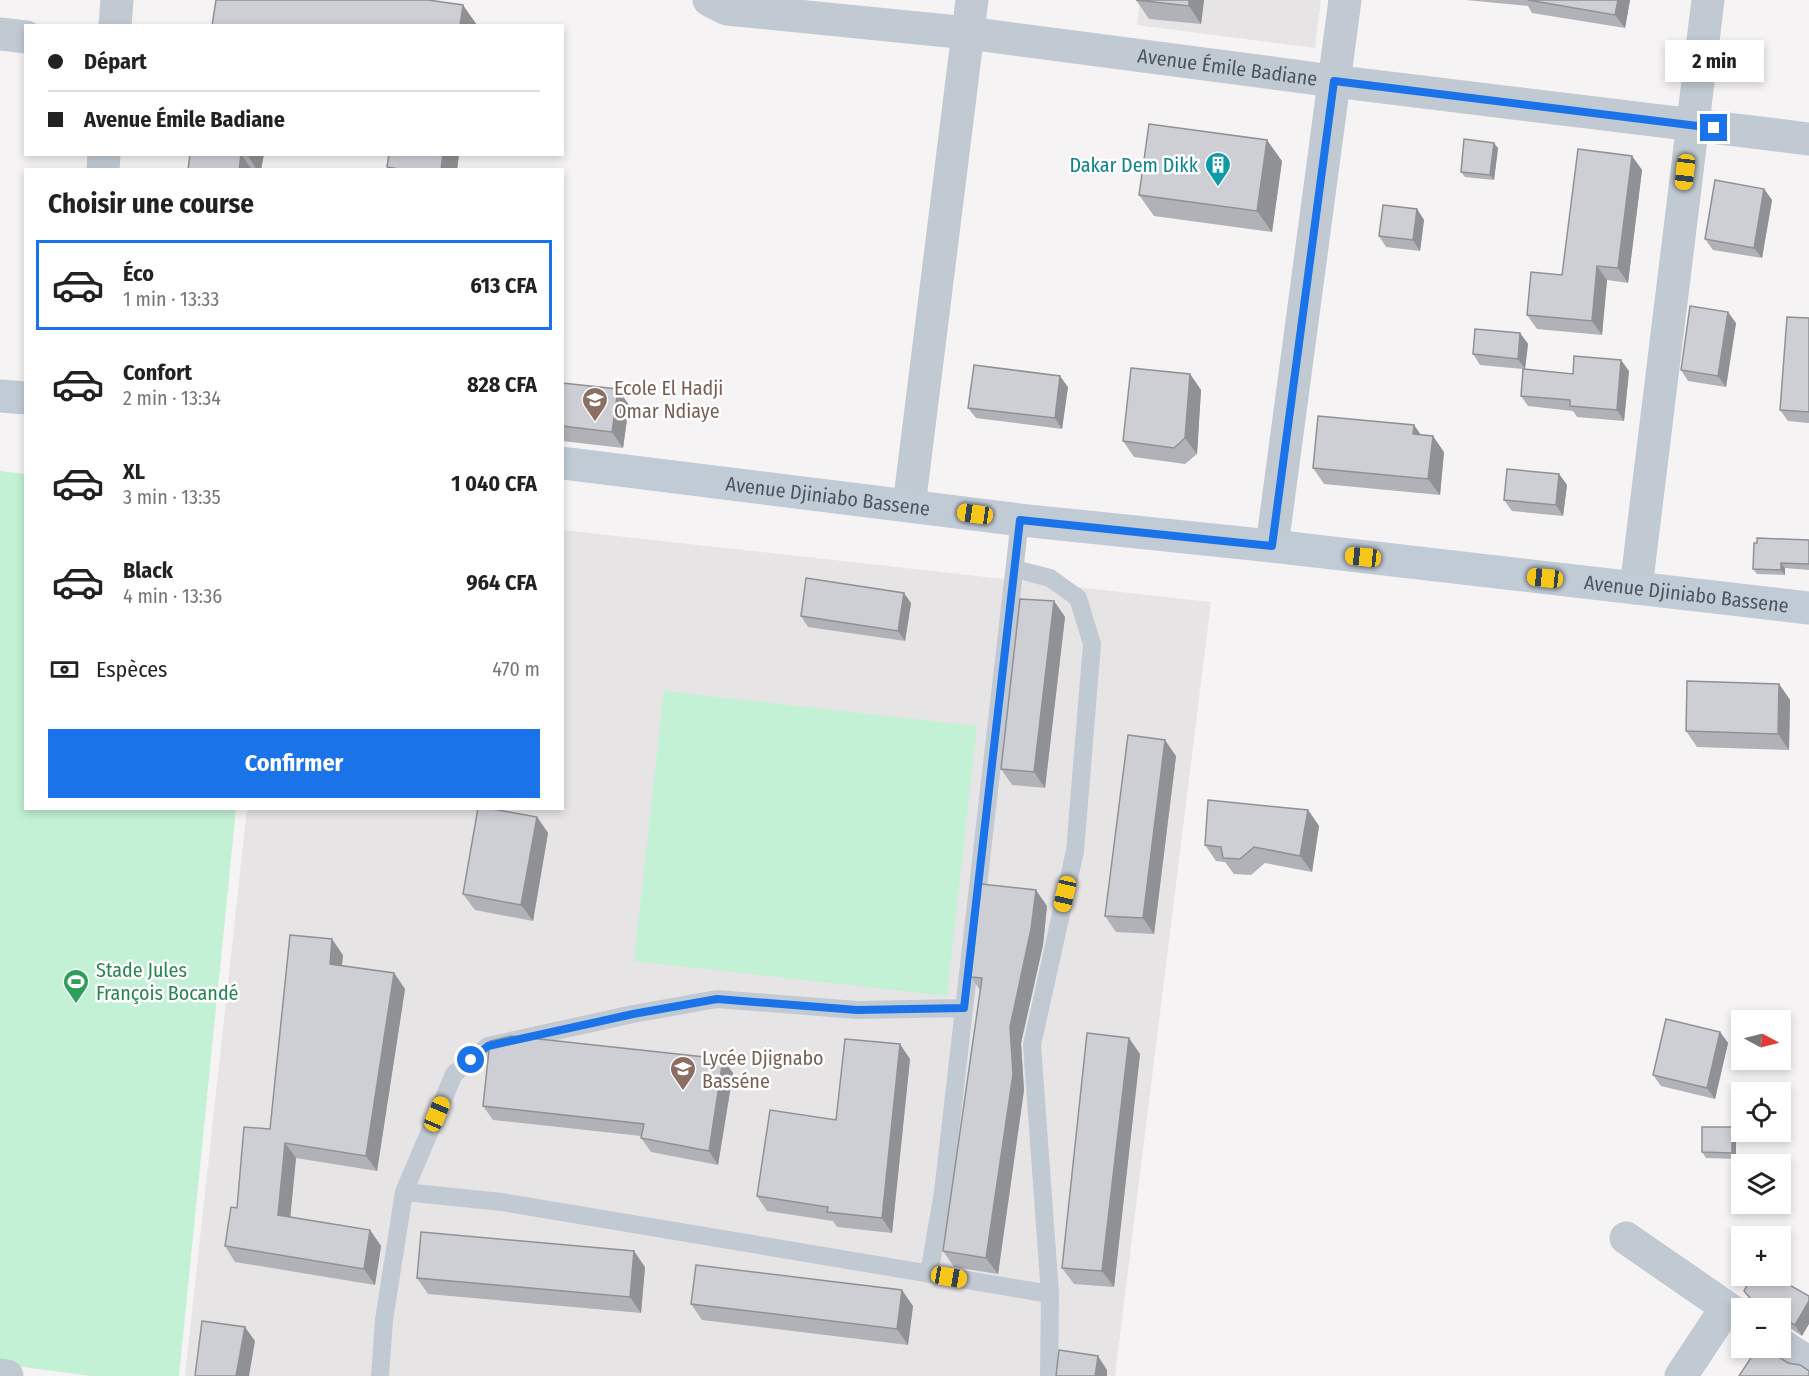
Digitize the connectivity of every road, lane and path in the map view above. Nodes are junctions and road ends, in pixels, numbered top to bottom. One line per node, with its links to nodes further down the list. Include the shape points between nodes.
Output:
1 (117, 0): 6 (street)
2 (709, 0): 7 (street, Avenue Émile Badiane, via 727,9)
3 (972, 0): 7 (street)
4 (1345, 0): 10 (street)
5 (1708, 0): 11 (street)
6 (115, 24)
7 (968, 33): 10 (street, Avenue Émile Badiane); 16 (street)
8 (0, 34): 9 (street)
9 (24, 37)
10 (1334, 81): 11 (street, Avenue Émile Badiane); 18 (street)
11 (1691, 126): 12 (street, Avenue Émile Badiane); 20 (street)
12 (1809, 139)
13 (0, 396): 14 (main road)
14 (24, 398)
15 (564, 463): 16 (main road, Avenue Djiniabo Bassene)
16 (909, 506): 17 (main road, Avenue Djiniabo Bassene)
17 (1020, 520): 18 (main road, Avenue Djiniabo Bassene); 19 (lane)
18 (1272, 546): 20 (main road, Avenue Djiniabo Bassene)
19 (1015, 569): 22 (lane); 26 (lane, via 1050,578 1078,598 1092,644 1074,851 1032,1045)
20 (1636, 588): 21 (main road, Avenue Djiniabo Bassene)
21 (1809, 609)
22 (964, 1008): 23 (lane, via 857,1010 717,999 488,1046 454,1074); 25 (lane, via 943,1192)
23 (404, 1192): 25 (lane, via 502,1202); 33 (lane, via 384,1320)
24 (1626, 1238): 27 (street)
25 (929, 1274): 26 (lane)
26 (1050, 1294): 34 (lane)
27 (1731, 1311)
28 (1731, 1317): 35 (street)
29 (1791, 1352): 30 (street)
30 (1809, 1364)
31 (0, 1375): 32 (street)
32 (7, 1376)
33 (380, 1376)
34 (1049, 1376)
35 (1681, 1376)

